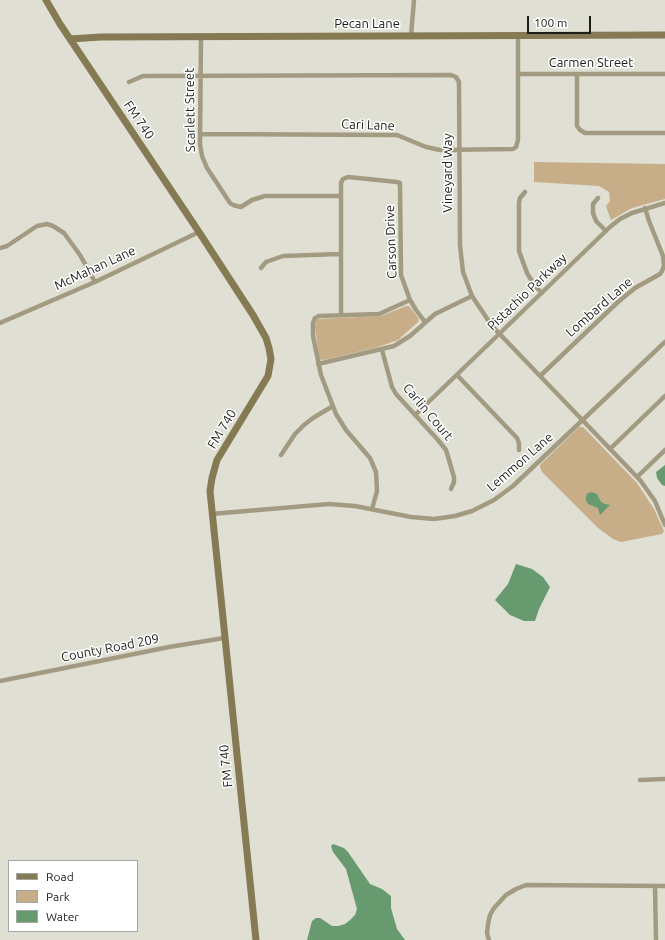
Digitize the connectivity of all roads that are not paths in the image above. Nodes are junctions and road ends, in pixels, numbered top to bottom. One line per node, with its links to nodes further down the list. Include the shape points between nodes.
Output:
1 (46, 0): 7 (main road, FM 740 / FM 740)
2 (414, 0): 4 (street)
3 (665, 35): 5 (main road, Pecan Lane)
4 (411, 36): 5 (main road, Pecan Lane); 6 (main road, Pecan Lane)
5 (518, 36): 8 (street, Cari Lane)
6 (201, 37): 7 (main road, Pecan Lane); 11 (street, Scarlett Street)
7 (70, 38): 22 (main road, FM 740 / FM 740)
8 (518, 74): 9 (street, Carmen Street); 15 (street, Cari Lane, via 516,147 510,150)
9 (577, 74): 10 (street, Carmen Street); 13 (street, via 577,126 580,130 586,133)
10 (665, 74)
11 (201, 76): 12 (street, Vineyard Way, via 143,76); 14 (street, Scarlett Street); 15 (street, Vineyard Way, via 451,75 459,82)
12 (129, 82)
13 (665, 133)
14 (200, 134): 15 (street, Cari Lane, via 390,135 433,149); 17 (street, Scarlett Street, via 204,162 234,206 241,207 265,196)
15 (459, 150): 28 (street, Vineyard Way, via 460,245 463,272)
16 (525, 192): 27 (street, via 519,203 519,251 527,273)
17 (341, 196): 24 (street); 29 (street, Carson Drive, via 341,184 345,178 397,182 401,185 401,268)
18 (598, 198): 21 (street, via 593,204 593,213 596,221)
19 (665, 203): 20 (street, Pistachio Parkway)
20 (645, 208): 21 (street, Pistachio Parkway, via 626,216); 38 (street, Lombard Lane, via 663,256 662,271 618,302)
21 (606, 231): 27 (street, Pistachio Parkway)
22 (199, 232): 26 (street, McMahan Lane); 50 (main road, FM 740 / FM 740, via 266,338 271,359 264,385 217,460 210,491)
23 (0, 248): 26 (street, via 37,226 53,226 64,233)
24 (340, 254): 25 (street, via 283,256 266,262); 30 (street)
25 (260, 268)
26 (95, 282): 32 (street, McMahan Lane)
27 (542, 293): 33 (street, Pistachio Parkway)
28 (472, 296): 31 (street, via 440,311); 33 (street, Vineyard Way)
29 (410, 300): 30 (street, via 379,314); 31 (street, Carson Drive)
30 (341, 315): 36 (street, via 319,316 314,320 313,336)
31 (425, 322): 35 (street, via 399,344)
32 (0, 323)
33 (500, 334): 37 (street, Pistachio Parkway); 38 (street, Vineyard Way)
34 (665, 342): 42 (street, Lemmon Lane)
35 (382, 350): 36 (street); 41 (street, Carlin Court, via 392,387 400,400)
36 (318, 364): 40 (street)
37 (457, 375): 41 (street, Pistachio Parkway); 44 (street, via 517,438)
38 (540, 376): 42 (street, Vineyard Way)
39 (665, 396): 43 (street)
40 (333, 406): 46 (street, via 304,425); 49 (street, via 346,430 373,464 377,485)
41 (415, 415): 48 (street, Carlin Court, via 446,450 454,477)
42 (583, 420): 43 (street, Vineyard Way); 49 (street, Lemmon Lane, via 513,486 477,509 455,516 434,518 411,517)
43 (610, 449): 47 (street, Vineyard Way)
44 (519, 450)
45 (665, 450): 47 (street)
46 (281, 455)
47 (637, 477): 51 (street, Vineyard Way, via 655,500)
48 (451, 489)
49 (372, 509): 50 (street, Lemmon Lane, via 329,504)
50 (211, 514): 52 (main road, FM 740 / FM 740)
51 (665, 524)
52 (224, 638): 53 (street, County Road 209); 58 (main road, FM 740 / FM 740)
53 (0, 681)
54 (665, 779): 55 (street)
55 (640, 780)
56 (655, 886): 57 (street); 59 (street, via 526,886 516,889 506,895 490,915 487,933); 60 (street)
57 (665, 886)
58 (256, 940)
59 (489, 940)
60 (656, 940)

